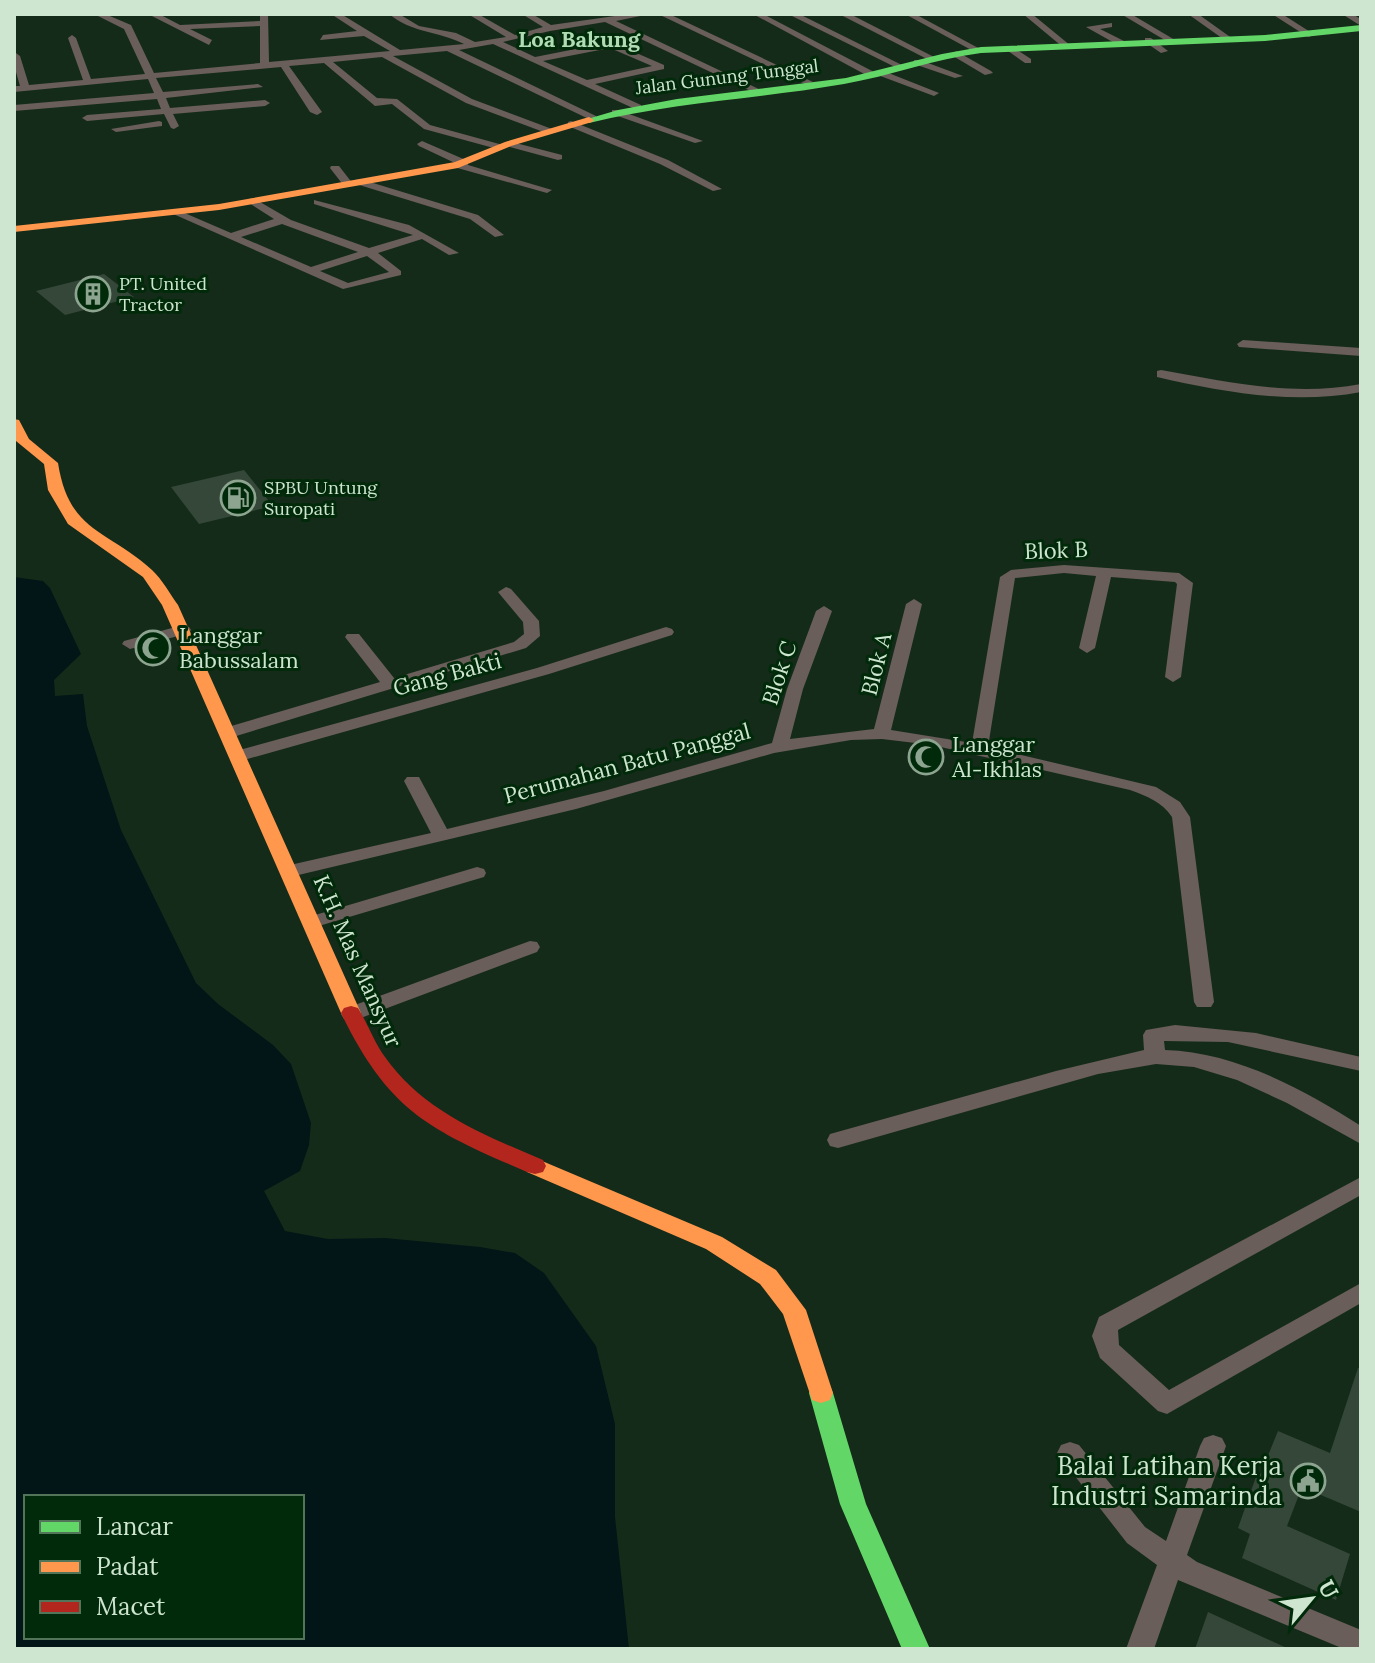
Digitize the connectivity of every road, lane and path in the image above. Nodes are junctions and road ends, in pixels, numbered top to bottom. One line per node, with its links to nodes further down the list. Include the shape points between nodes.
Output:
1 (98, 14): 55 (street, via 128,27)
2 (174, 14): 19 (street)
3 (335, 14): 27 (street)
4 (393, 14): 37 (street, via 416,28)
5 (472, 14): 31 (street)
6 (526, 14): 26 (street)
7 (583, 14): 22 (street)
8 (646, 14): 21 (street)
9 (662, 14): 59 (street)
10 (757, 14): 52 (street)
11 (792, 14): 49 (street)
12 (843, 14): 49 (street, via 894,40)
13 (909, 14): 41 (street)
14 (1027, 14): 40 (street)
15 (1125, 14): 36 (street)
16 (1192, 14): 32 (street)
17 (1276, 14): 28 (street)
18 (1346, 14): 24 (street)
19 (156, 16): 25 (street)
20 (264, 18): 25 (street); 51 (street)
21 (605, 19): 22 (street); 63 (street)
22 (593, 21): 26 (street)
23 (1109, 25): 35 (street, via 1090,27)
24 (1361, 25): 28 (street, Jalan Gunung Tunggal)
25 (181, 27): 33 (street)
26 (550, 28): 31 (street)
27 (364, 33): 30 (street); 42 (street)
28 (1311, 35): 32 (street, Jalan Gunung Tunggal)
29 (72, 38): 57 (street)
30 (323, 38)
31 (515, 38): 34 (street)
32 (1229, 39): 36 (street, Jalan Gunung Tunggal)
33 (209, 42)
34 (495, 42): 37 (street); 46 (street)
35 (1121, 43): 36 (street, Jalan Gunung Tunggal); 40 (street, Jalan Gunung Tunggal)
36 (1161, 44)
37 (474, 45): 38 (street)
38 (448, 48): 42 (street); 74 (street)
39 (1011, 49): 40 (street, Jalan Gunung Tunggal); 41 (street, Jalan Gunung Tunggal); 48 (street)
40 (1065, 49)
41 (978, 50): 44 (street, Jalan Gunung Tunggal)
42 (399, 53): 43 (street)
43 (383, 54): 47 (street); 78 (street, via 469,101)
44 (956, 54): 49 (street, Jalan Gunung Tunggal); 53 (street)
45 (16, 56): 61 (street)
46 (537, 59): 58 (street); 58 (street, via 611,45 661,67)
47 (327, 61): 50 (street); 81 (street, via 378,102 394,101 427,127)
48 (1028, 61)
49 (913, 63): 52 (street, Jalan Gunung Tunggal); 54 (street); 56 (street)
50 (284, 65): 51 (street); 71 (street)
51 (265, 66): 55 (street)
52 (874, 73): 59 (street, Jalan Gunung Tunggal); 64 (street)
53 (988, 73)
54 (958, 76)
55 (152, 77): 57 (street); 65 (street)
56 (938, 78)
57 (88, 82): 61 (street)
58 (587, 83): 68 (street)
59 (812, 84): 63 (street, Jalan Gunung Tunggal)
60 (258, 87): 62 (street)
61 (19, 88)
62 (229, 89): 65 (street); 67 (street)
63 (760, 92): 68 (street, Jalan Gunung Tunggal)
64 (934, 93)
65 (161, 95): 69 (street); 70 (street)
66 (265, 103): 67 (street)
67 (241, 106): 70 (street); 75 (street, via 245,114)
68 (638, 107): 72 (street, Jalan Gunung Tunggal)
69 (14, 108)
70 (170, 112): 73 (street); 77 (street, via 174,125)
71 (317, 112)
72 (615, 112): 74 (street, Jalan Gunung Tunggal); 79 (street)
73 (87, 118)
74 (593, 118): 76 (street, Jalan Gunung Tunggal)
75 (198, 120)
76 (571, 124): 78 (street, Jalan Gunung Tunggal); 86 (street)
77 (116, 129)
78 (549, 131): 81 (street, Jalan Gunung Tunggal)
79 (698, 141)
80 (422, 144): 83 (street)
81 (504, 145): 82 (street); 83 (street, Jalan Gunung Tunggal)
82 (558, 157)
83 (461, 164): 85 (street, Jalan Gunung Tunggal); 87 (street)
84 (335, 168): 85 (street)
85 (354, 183): 88 (street, Jalan Gunung Tunggal); 94 (street, via 474,217)
86 (717, 189)
87 (547, 190)
88 (253, 201): 90 (street, Jalan Gunung Tunggal); 91 (street)
89 (318, 202): 93 (street)
90 (176, 213): 92 (street, Jalan Gunung Tunggal); 95 (street)
91 (280, 221): 95 (street); 96 (street)
92 (14, 229)
93 (423, 235): 96 (street); 97 (street)
94 (499, 235)
95 (229, 237): 98 (street)
96 (366, 253): 98 (street); 98 (street, via 397,273 351,287)
97 (453, 253)
98 (310, 271)
99 (1243, 344): 100 (street)
100 (1361, 352)
101 (1161, 374): 102 (street, via 1322,393)
102 (1361, 388)
103 (14, 423): 108 (street, K.H. Mas Mansyur, via 22,442 51,463 55,490 73,521 148,574)
104 (1105, 570): 112 (street); 113 (street, Blok B, via 1185,583); 118 (street, Blok B, via 1033,571 1007,577)
105 (506, 592): 114 (street, via 531,621 532,636 520,645)
106 (914, 604): 116 (street, Blok A)
107 (824, 611): 117 (street, Blok C)
108 (183, 630): 111 (street); 115 (street, K.H. Mas Mansyur)
109 (666, 632): 119 (street, Gang Bakti)
110 (353, 637): 114 (street)
111 (130, 644)
112 (1087, 648)
113 (1173, 677)
114 (390, 684): 115 (street)
115 (227, 733): 119 (street, K.H. Mas Mansyur)
116 (881, 734): 117 (street, Perumahan Batu Panggal); 118 (street, Perumahan Batu Panggal)
117 (779, 749): 121 (street, Perumahan Batu Panggal)
118 (979, 749): 126 (street, Perumahan Batu Panggal, via 1148,791 1175,805 1182,825)
119 (238, 756): 122 (street, K.H. Mas Mansyur)
120 (413, 781): 121 (street)
121 (442, 836): 122 (street, Perumahan Batu Panggal)
122 (290, 871): 124 (street, K.H. Mas Mansyur)
123 (477, 873): 124 (street)
124 (312, 922): 127 (street, K.H. Mas Mansyur)
125 (530, 947): 127 (street)
126 (1204, 1002)
127 (351, 1014): 138 (street, K.H. Mas Mansyur, via 377,1063 403,1094 452,1130 714,1243 768,1277 803,1330 853,1504)
128 (1155, 1057): 129 (street, via 1153,1035 1191,1032); 130 (street, via 1189,1059 1242,1075); 131 (street, via 1106,1064)
129 (1361, 1064)
130 (1361, 1136)
131 (838, 1140)
132 (1361, 1185): 133 (street, via 1107,1324 1104,1336 1109,1351 1167,1404)
133 (1361, 1292)
134 (1213, 1446): 136 (street)
135 (1070, 1453): 136 (street, via 1136,1535)
136 (1173, 1560): 137 (street, via 1188,1571); 139 (street)
137 (1361, 1643)
138 (916, 1649)
139 (1140, 1649)

